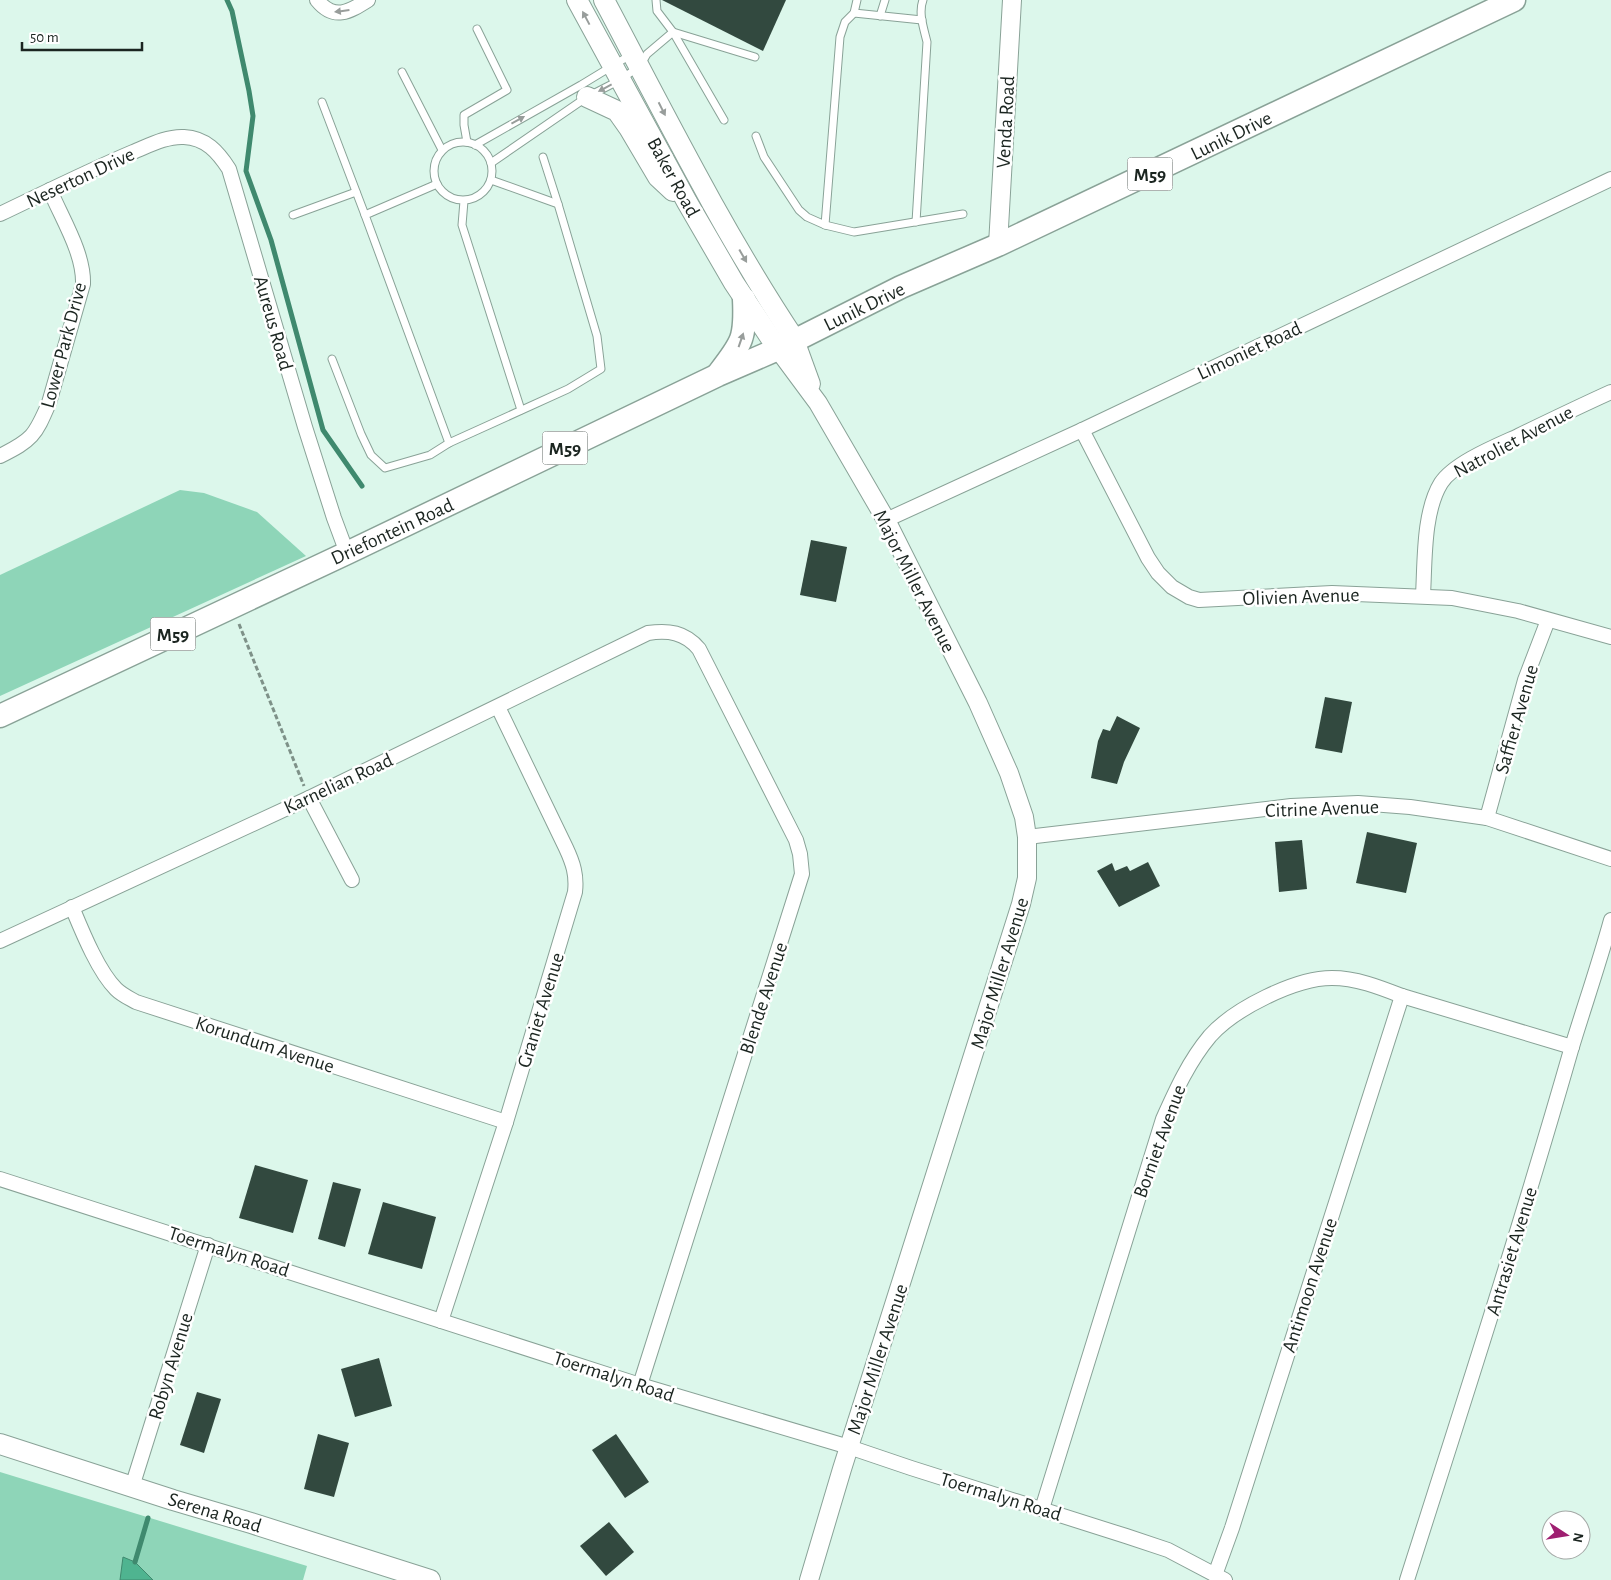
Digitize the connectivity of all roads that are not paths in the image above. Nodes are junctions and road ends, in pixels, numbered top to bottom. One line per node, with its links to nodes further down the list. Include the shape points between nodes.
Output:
1 (317, 0): 2 (street, one-way to 1, via 341,13 327,10)
2 (368, 0)
3 (577, 0): 19 (main road, Baker Road, one-way to 3)
4 (604, 0): 17 (main road, Baker Road)
5 (656, 0): 15 (lane, via 657,11)
6 (857, 0): 11 (lane)
7 (884, 0): 12 (lane)
8 (923, 0): 13 (lane)
9 (1012, 0): 44 (street, Venda Road)
10 (1514, 0): 44 (main road, Lunik Drive / M59)
11 (854, 13): 12 (lane); 43 (lane, via 845,22 840,36)
12 (880, 16): 13 (lane)
13 (922, 20): 42 (lane, via 927,42)
14 (477, 29): 25 (lane, via 507,90 464,115)
15 (673, 32): 16 (lane); 17 (lane); 22 (lane)
16 (755, 57)
17 (640, 58): 19 (lane); 19 (lane); 46 (main road, Baker Road, one-way to 46, via 718,213 764,293)
18 (402, 72): 27 (lane)
19 (616, 73): 20 (lane, one-way to 20); 26 (lane, one-way to 19); 36 (main road, Baker Road)
20 (587, 97): 29 (lane); 36 (main road, via 617,111 658,177)
21 (322, 102): 34 (lane)
22 (724, 120)
23 (756, 136): 43 (lane, via 764,157 799,210)
24 (161, 141): 33 (street, Neserton Drive); 55 (street, Aureus Road, via 183,137 199,140 212,147 229,169 305,427)
25 (467, 142): 26 (lane); 27 (lane, via 458,142)
26 (476, 145): 29 (lane)
27 (442, 150): 32 (lane, via 434,167)
28 (543, 157): 37 (lane)
29 (491, 163): 31 (lane)
30 (1611, 179): 51 (street, Limoniet Road)
31 (491, 180): 35 (lane, via 481,195); 37 (lane)
32 (437, 184): 35 (lane, via 448,197); 41 (lane)
33 (50, 190): 38 (street, Neserton Drive); 53 (street, Lower Park Drive, via 79,256 83,284 42,421 30,438)
34 (356, 192): 40 (lane); 41 (lane)
35 (464, 201): 50 (lane, via 462,225)
36 (687, 202): 45 (main road, Baker Road)
37 (558, 204): 50 (lane, via 596,336 601,369 568,389)
38 (0, 214)
39 (963, 214): 42 (lane)
40 (293, 215)
41 (365, 215): 52 (lane)
42 (916, 222): 43 (lane, via 854,232)
43 (825, 225)
44 (998, 245): 46 (main road, Lunik Drive / M59, via 901,287)
45 (744, 299): 46 (main road, Baker Road); 48 (main road, one-way to 45, via 743,338)
46 (786, 345): 48 (main road, Driefontein Road / M59); 54 (street, Major Miller Avenue)
47 (332, 359): 52 (lane, via 371,455 385,468 430,455)
48 (718, 375): 55 (main road, Driefontein Road / M59)
49 (1611, 392): 56 (street, Natroliet Avenue, via 1494,447 1448,474 1440,484 1431,509)
50 (521, 410): 52 (lane)
51 (1082, 430): 54 (street, Limoniet Road); 56 (street, Olivien Avenue, via 1158,573 1189,597 1199,600 1332,593)
52 (449, 443)
53 (0, 456)
54 (886, 520): 64 (street, Major Miller Avenue, via 978,703 1009,773)
55 (347, 552): 61 (main road, Driefontein Road / M59)
56 (1422, 595): 57 (street, Olivien Avenue, via 1486,603)
57 (1548, 620): 59 (street, Olivien Avenue); 63 (street, Saffier Avenue, via 1526,680)
58 (676, 633): 60 (street, Karnelian Road, via 648,633); 76 (street, Blende Avenue, via 692,641 699,649 796,840 802,874)
59 (1611, 637)
60 (498, 707): 62 (street, Karnelian Road); 72 (street, Graniet Avenue, via 566,848 577,879)
61 (0, 716)
62 (309, 798): 66 (street); 67 (street, Karnelian Road)
63 (1487, 818): 64 (street, Citrine Avenue, via 1410,807 1350,803 1291,806); 65 (street, Citrine Avenue)
64 (1027, 837): 78 (street, Major Miller Avenue, via 1027,878 1021,904)
65 (1611, 859)
66 (352, 880)
67 (72, 907): 69 (street, Karnelian Road); 72 (street, Korundum Avenue, via 107,976 116,989 136,1002)
68 (1611, 920): 71 (street, Antrasiet Avenue)
69 (0, 941)
70 (1402, 996): 71 (street, Borniet Avenue); 80 (street, Borniet Avenue, via 1354,980 1332,978 1294,984 1234,1016 1199,1050 1163,1119); 82 (street, Antimoon Avenue, via 1232,1528)
71 (1572, 1047): 84 (street, Antrasiet Avenue)
72 (506, 1122): 75 (street, Graniet Avenue)
73 (0, 1179): 74 (street, Toermalyn Road)
74 (208, 1245): 75 (street, Toermalyn Road); 79 (street, Robyn Avenue)
75 (441, 1320): 76 (street, Toermalyn Road)
76 (640, 1385): 78 (street, Toermalyn Road)
77 (0, 1444): 79 (main road, Serena Road)
78 (849, 1447): 80 (street, Toermalyn Road); 81 (street, Major Miller Avenue)
79 (132, 1487): 83 (main road, Serena Road)
80 (1042, 1509): 82 (street, Toermalyn Road, via 1168,1550)
81 (809, 1576)
82 (1220, 1577)
83 (430, 1580)
84 (1407, 1580)

